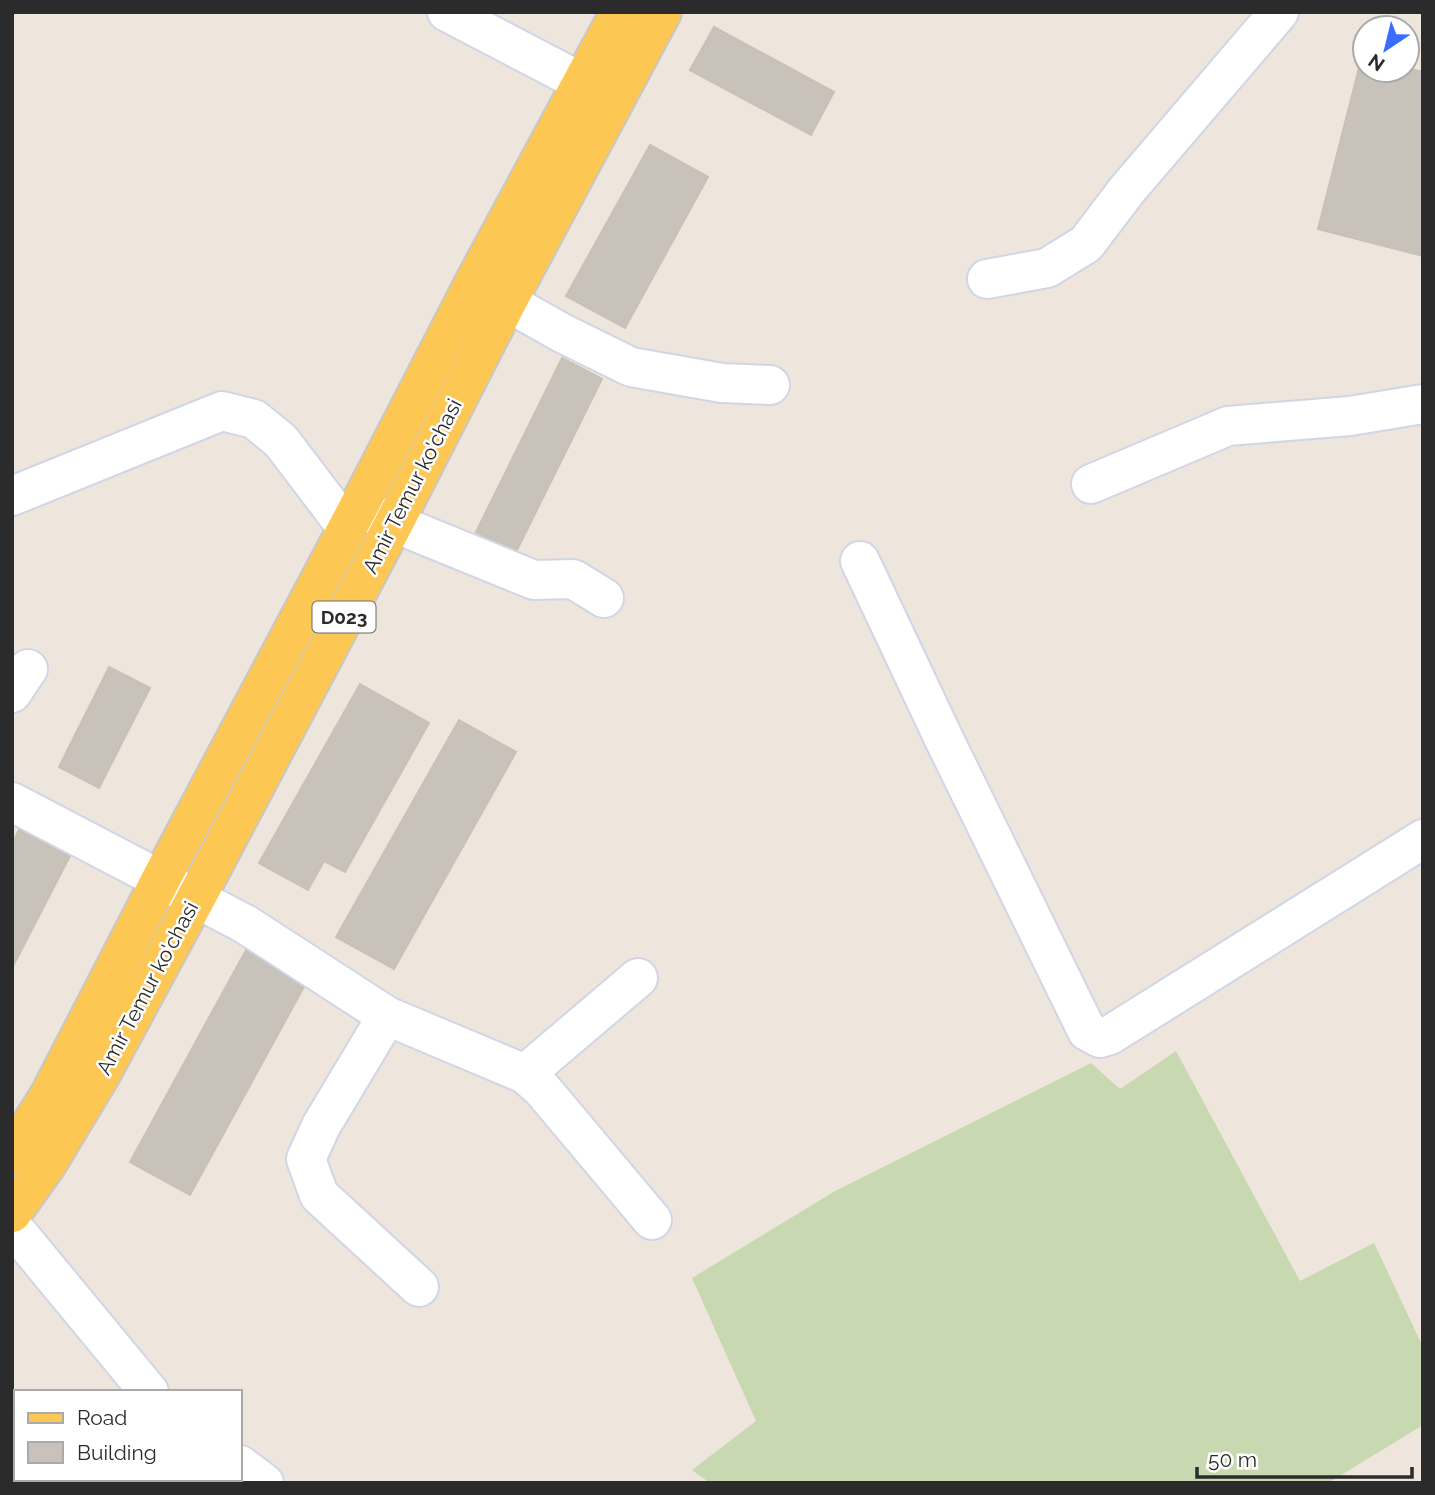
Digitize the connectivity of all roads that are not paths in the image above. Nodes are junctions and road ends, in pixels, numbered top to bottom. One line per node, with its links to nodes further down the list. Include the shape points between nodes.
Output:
1 (447, 12): 5 (street)
2 (620, 12): 5 (main road, Amir Temur ko'chasi / D023)
3 (662, 12): 6 (main road, Amir Temur ko'chasi / D023)
4 (1279, 12): 7 (street, via 1086,244 1046,268)
5 (583, 83): 6 (street); 13 (main road, Amir Temur ko'chasi / D023)
6 (618, 96): 8 (main road, Amir Temur ko'chasi / D023)
7 (987, 279)
8 (507, 302): 9 (street, via 631,367 723,383); 14 (main road, Amir Temur ko'chasi / D023)
9 (770, 385)
10 (1423, 404): 11 (street, via 1350,416 1228,426)
11 (1091, 484)
12 (12, 496): 13 (street, via 222,411 254,419 281,440)
13 (353, 518): 14 (street); 19 (main road, Amir Temur ko'chasi / D023)
14 (394, 523): 16 (street, via 534,580 573,579); 20 (main road, Amir Temur ko'chasi / D023)
15 (860, 561): 18 (street, via 1087,1031 1100,1038)
16 (604, 598)
17 (12, 802): 19 (street)
18 (1423, 839)
19 (160, 881): 20 (street); 24 (main road, Amir Temur ko'chasi / D023, via 49,1096)
20 (196, 898): 22 (street, via 245,924); 25 (main road, Amir Temur ko'chasi / D023, via 100,1076)
21 (638, 978): 23 (street)
22 (387, 1016): 23 (street); 28 (street, via 306,1159 319,1195)
23 (525, 1074): 26 (street)
24 (12, 1154)
25 (12, 1213)
26 (652, 1220)
27 (12, 1226): 29 (street)
28 (419, 1287)
29 (147, 1390)
30 (242, 1466): 31 (street)
31 (264, 1483)

